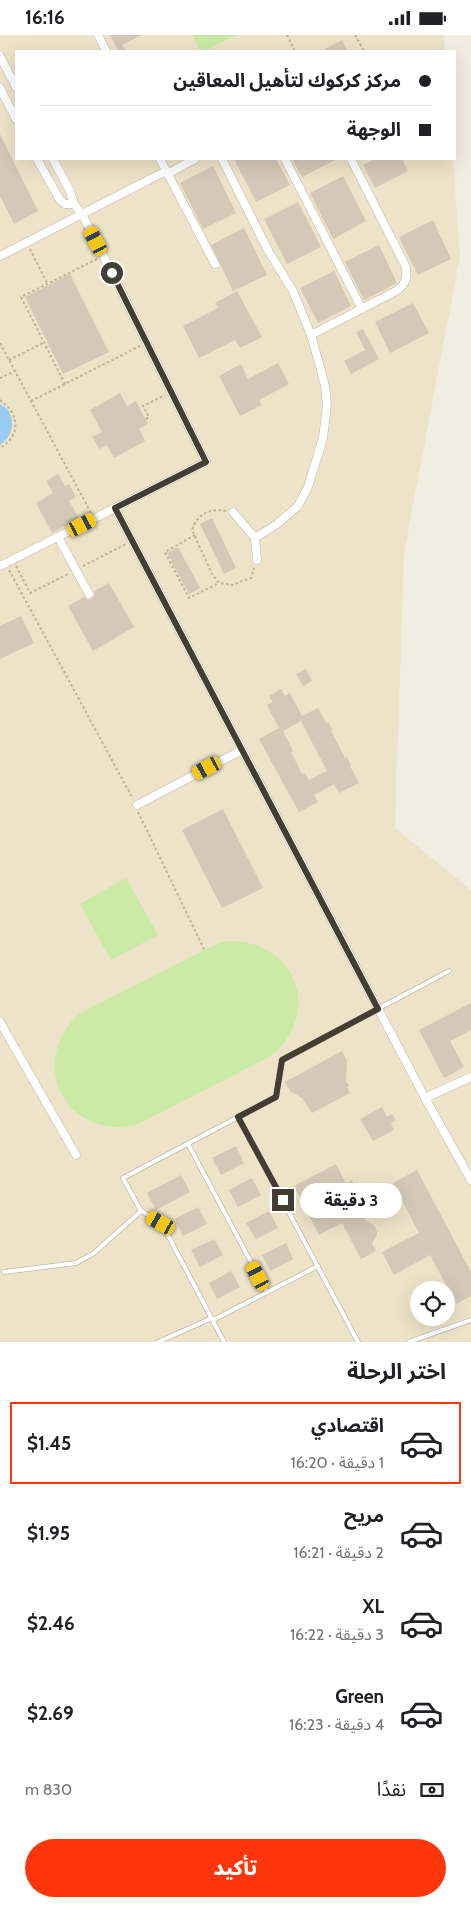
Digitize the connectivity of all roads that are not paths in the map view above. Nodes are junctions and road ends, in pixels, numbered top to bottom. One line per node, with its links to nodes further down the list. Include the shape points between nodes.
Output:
1 (98, 35): 2 (street)
2 (106, 50)
3 (0, 56): 4 (street)
4 (15, 85)
5 (0, 88): 6 (street)
6 (15, 117)
7 (38, 160): 15 (street, via 60,200)
8 (54, 160): 15 (street)
9 (161, 160): 14 (street)
10 (193, 160): 14 (street)
11 (223, 160): 20 (street, via 269,252 293,291)
12 (285, 160): 19 (street)
13 (351, 160): 19 (street, via 406,267 407,277 398,290)
14 (167, 172): 16 (street); 18 (street)
15 (74, 204): 16 (street)
16 (82, 214): 17 (street); 21 (street, via 206,462)
17 (0, 256)
18 (215, 264)
19 (362, 309): 20 (street)
20 (311, 335): 24 (street, via 325,386 327,405 323,438 308,487 298,506)
21 (115, 508): 23 (street); 28 (street)
22 (233, 512): 24 (street)
23 (58, 537): 26 (street); 27 (street)
24 (254, 538): 25 (street)
25 (257, 560)
26 (4, 562)
27 (88, 594)
28 (242, 750): 29 (street); 31 (street)
29 (136, 805)
30 (449, 971): 31 (lane)
31 (378, 1009): 34 (street); 35 (lane, via 282,1060 276,1097)
32 (0, 1022): 37 (street)
33 (471, 1077): 34 (street)
34 (426, 1098): 38 (street)
35 (238, 1117): 36 (lane); 40 (lane)
36 (188, 1144): 39 (lane, via 123,1178); 42 (lane)
37 (76, 1155)
38 (471, 1178)
39 (141, 1211): 41 (lane, via 94,1253 76,1263); 43 (lane, via 161,1223)
40 (318, 1266): 42 (lane); 47 (lane)
41 (4, 1272)
42 (267, 1292): 43 (lane)
43 (212, 1319): 45 (lane); 46 (lane)
44 (471, 1320): 48 (lane)
45 (158, 1342)
46 (224, 1342)
47 (358, 1342)
48 (409, 1342)

